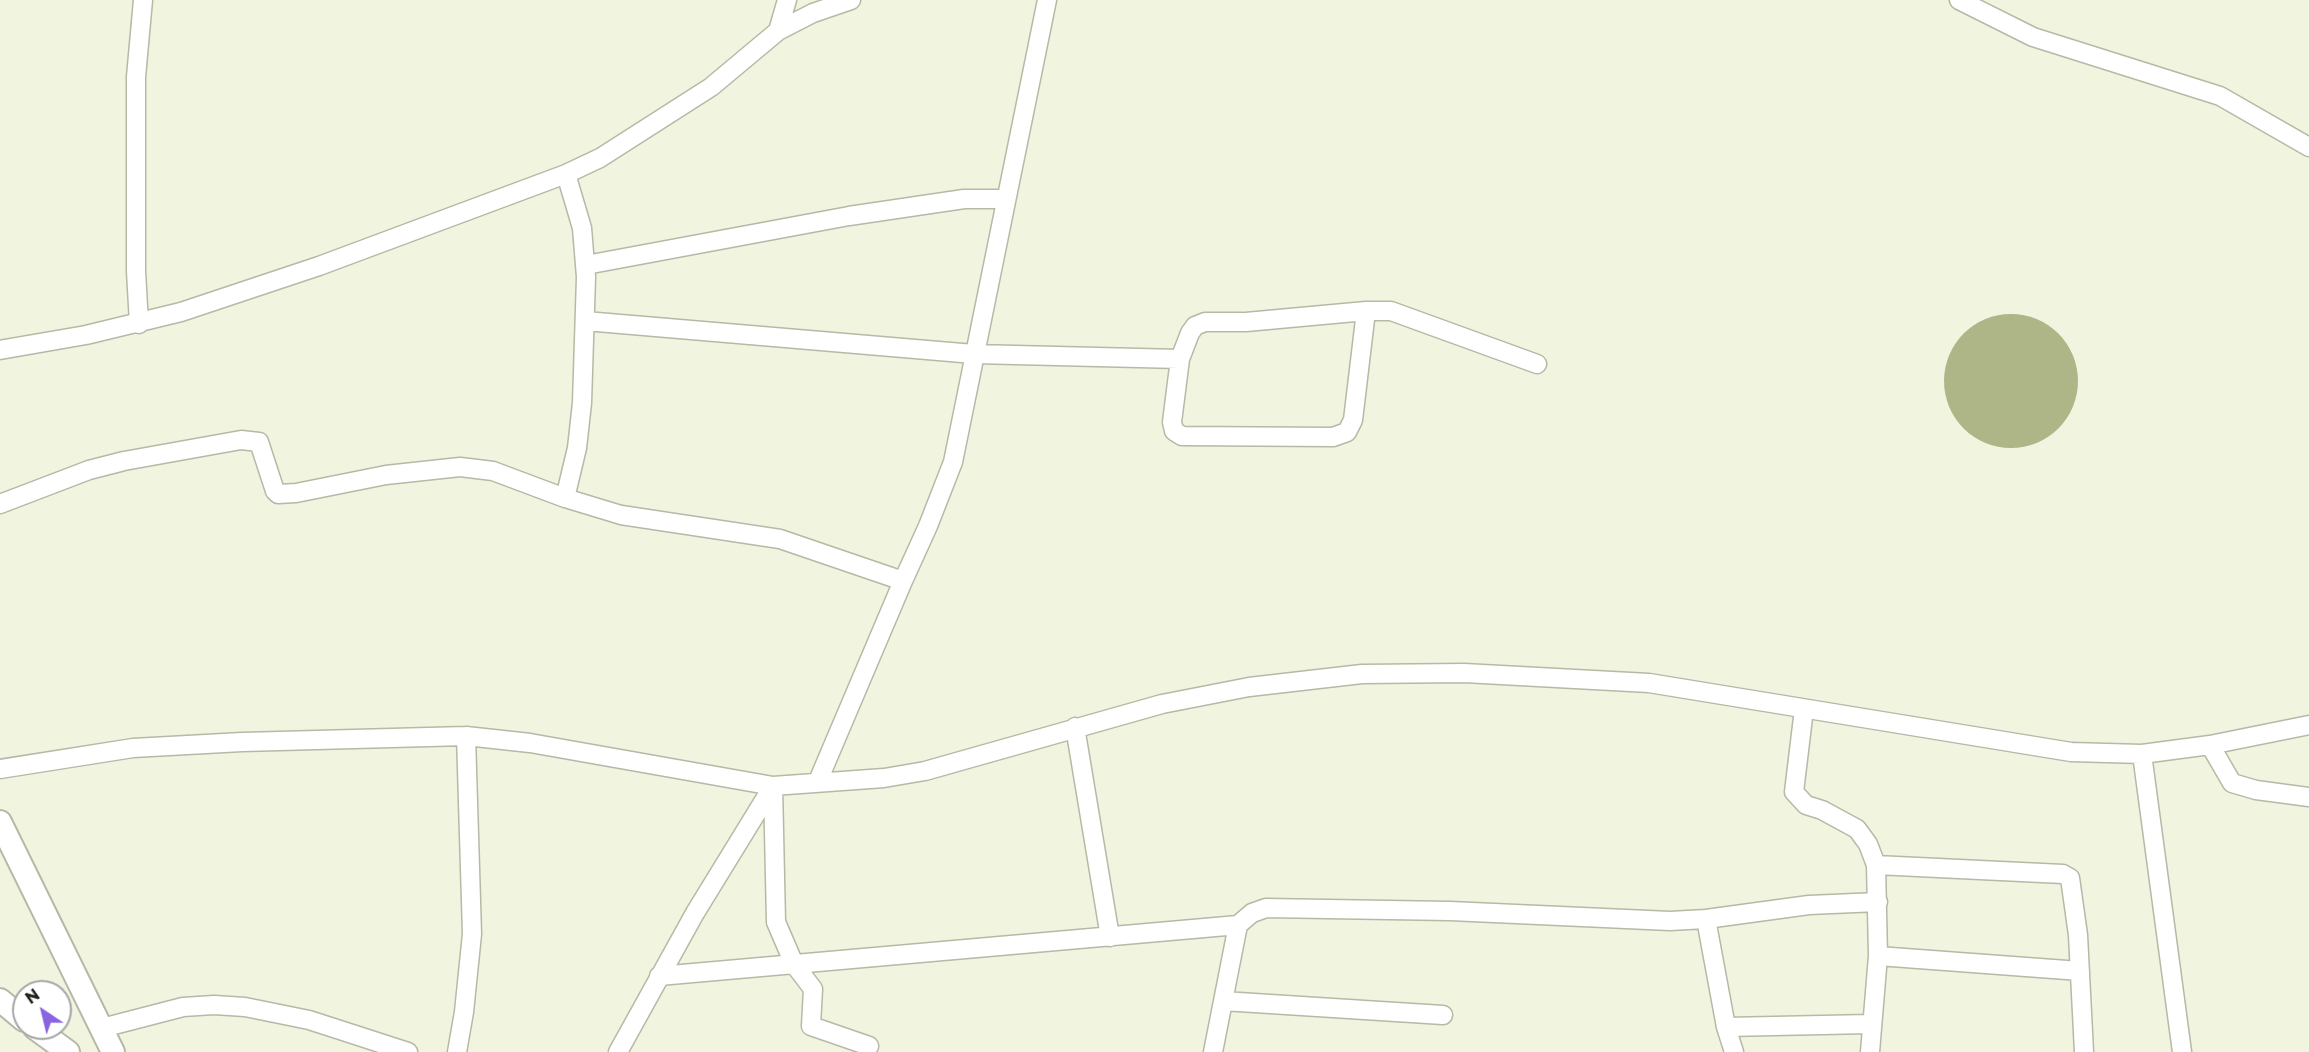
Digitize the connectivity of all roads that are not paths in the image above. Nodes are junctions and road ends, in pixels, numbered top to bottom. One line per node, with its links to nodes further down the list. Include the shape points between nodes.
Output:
1 (143, 0): 13 (street, via 136,88)
2 (787, 0): 6 (street)
3 (851, 0): 6 (street)
4 (1047, 0): 9 (street)
5 (1959, 0): 7 (street, via 2033,37 2220,96)
6 (778, 31): 8 (street, via 711,87 600,158)
7 (2309, 147)
8 (566, 174): 10 (street, via 582,228); 13 (street, via 319,266)
9 (1006, 199): 10 (street, via 964,199 861,214); 15 (street)
10 (586, 265): 12 (street)
11 (1366, 311): 16 (street, via 1205,322 1190,333); 16 (street, via 1353,420 1347,432 1333,437 1182,436 1174,431 1172,422); 17 (street, via 1391,311)
12 (585, 321): 15 (street); 18 (street, via 577,448)
13 (139, 324): 14 (street)
14 (0, 350)
15 (974, 354): 16 (street); 20 (street, via 953,462)
16 (1180, 359)
17 (1537, 364)
18 (565, 498): 19 (street, via 493,471 460,468 386,475 296,494 278,494 262,448 253,440 124,460); 20 (street, via 621,515 780,539)
19 (0, 504)
20 (903, 581): 28 (street)
21 (1804, 710): 23 (street, via 1648,683 1464,673 1362,674 1249,687 1162,704); 26 (street, via 2071,752); 32 (street, via 1794,792 1806,805 1857,829)
22 (2309, 725): 25 (street)
23 (1075, 728): 28 (street, via 926,771); 36 (street)
24 (466, 736): 27 (street, via 134,748); 29 (street, via 530,743); 53 (street, via 472,934)
25 (2210, 745): 26 (street); 30 (street, via 2232,783)
26 (2142, 754): 59 (street)
27 (0, 769)
28 (818, 782): 29 (street)
29 (773, 786): 38 (street, via 776,922); 40 (street)
30 (2309, 796)
31 (0, 822): 46 (street)
32 (1876, 865): 33 (street); 39 (street, via 2063,874 2072,885)
33 (1878, 902): 34 (street, via 1809,905); 37 (street)
34 (1706, 920): 35 (street, via 1266,908); 47 (street)
35 (1238, 925): 36 (street); 42 (street)
36 (1110, 937): 38 (street)
37 (1878, 956): 39 (street); 45 (street)
38 (794, 964): 40 (street); 49 (street, via 813,989 811,1026)
39 (2080, 971): 58 (street)
40 (659, 976): 54 (street)
41 (0, 1000): 43 (street)
42 (1223, 1001): 44 (street); 55 (street)
43 (12, 1010)
44 (1443, 1015)
45 (1870, 1024): 47 (street); 57 (street)
46 (102, 1028): 51 (street); 52 (street, via 183,1007 245,1007 309,1020)
47 (1726, 1028): 56 (street)
48 (52, 1040): 50 (street)
49 (869, 1046)
50 (68, 1052)
51 (113, 1052)
52 (408, 1052)
53 (457, 1052)
54 (618, 1052)
55 (1214, 1052)
56 (1734, 1052)
57 (1870, 1052)
58 (2084, 1052)
59 (2182, 1052)

